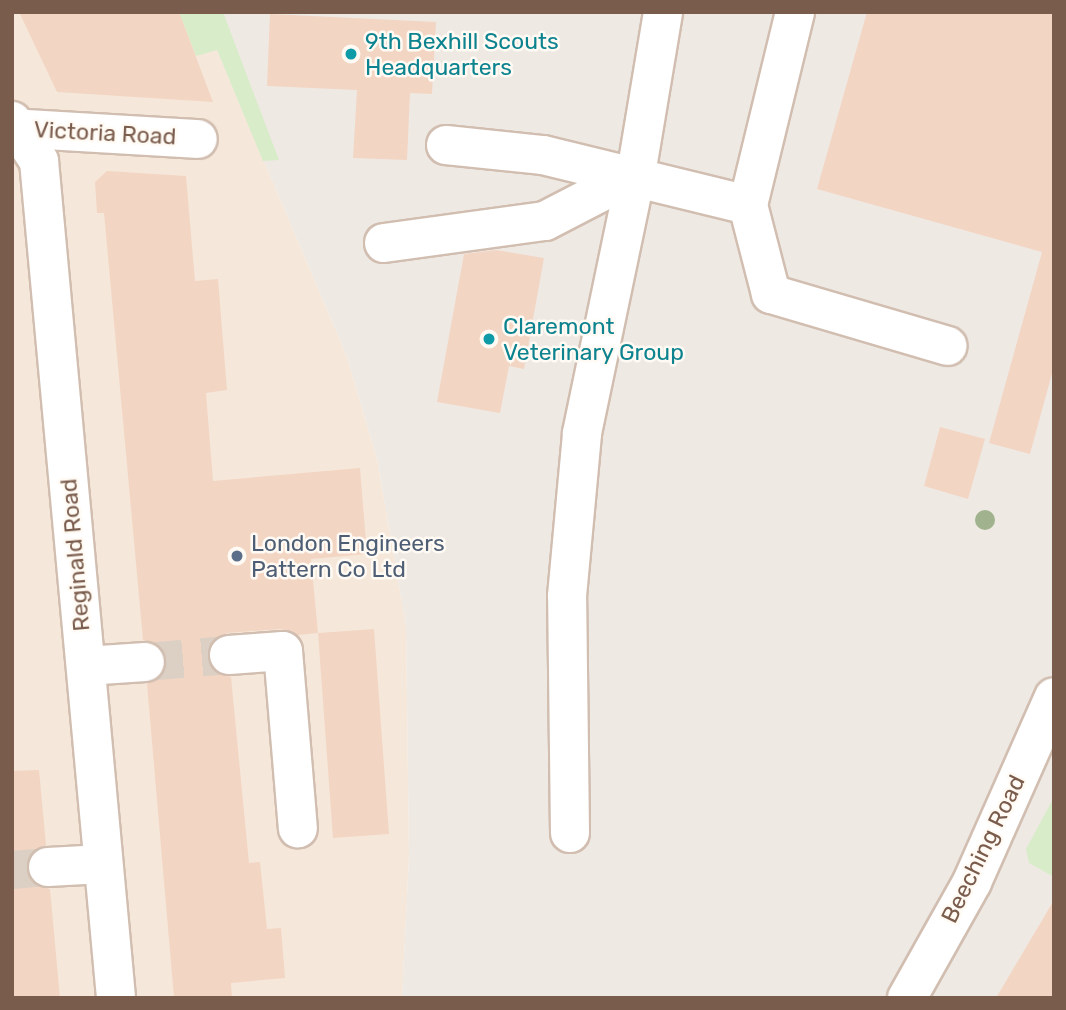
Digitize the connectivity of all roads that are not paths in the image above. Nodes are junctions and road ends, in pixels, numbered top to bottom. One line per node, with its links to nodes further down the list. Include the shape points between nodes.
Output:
1 (663, 12): 6 (street)
2 (796, 12): 7 (street)
3 (14, 126): 4 (street, Victoria Road); 12 (street, Reginald Road, via 39,161)
4 (198, 139)
5 (446, 145): 6 (street, via 543,155)
6 (636, 174): 7 (street); 8 (street, via 545,221); 15 (street, via 582,433 567,596)
7 (748, 205): 9 (street, via 771,294)
8 (384, 243)
9 (948, 346)
10 (229, 655): 14 (street, via 283,651)
11 (145, 662): 12 (street)
12 (86, 666): 16 (street, Reginald Road)
13 (1054, 697): 19 (street, Beeching Road, via 972,882)
14 (298, 828)
15 (570, 833)
16 (103, 864): 17 (street); 18 (street, Reginald Road)
17 (48, 867)
18 (116, 998)
19 (907, 998)

